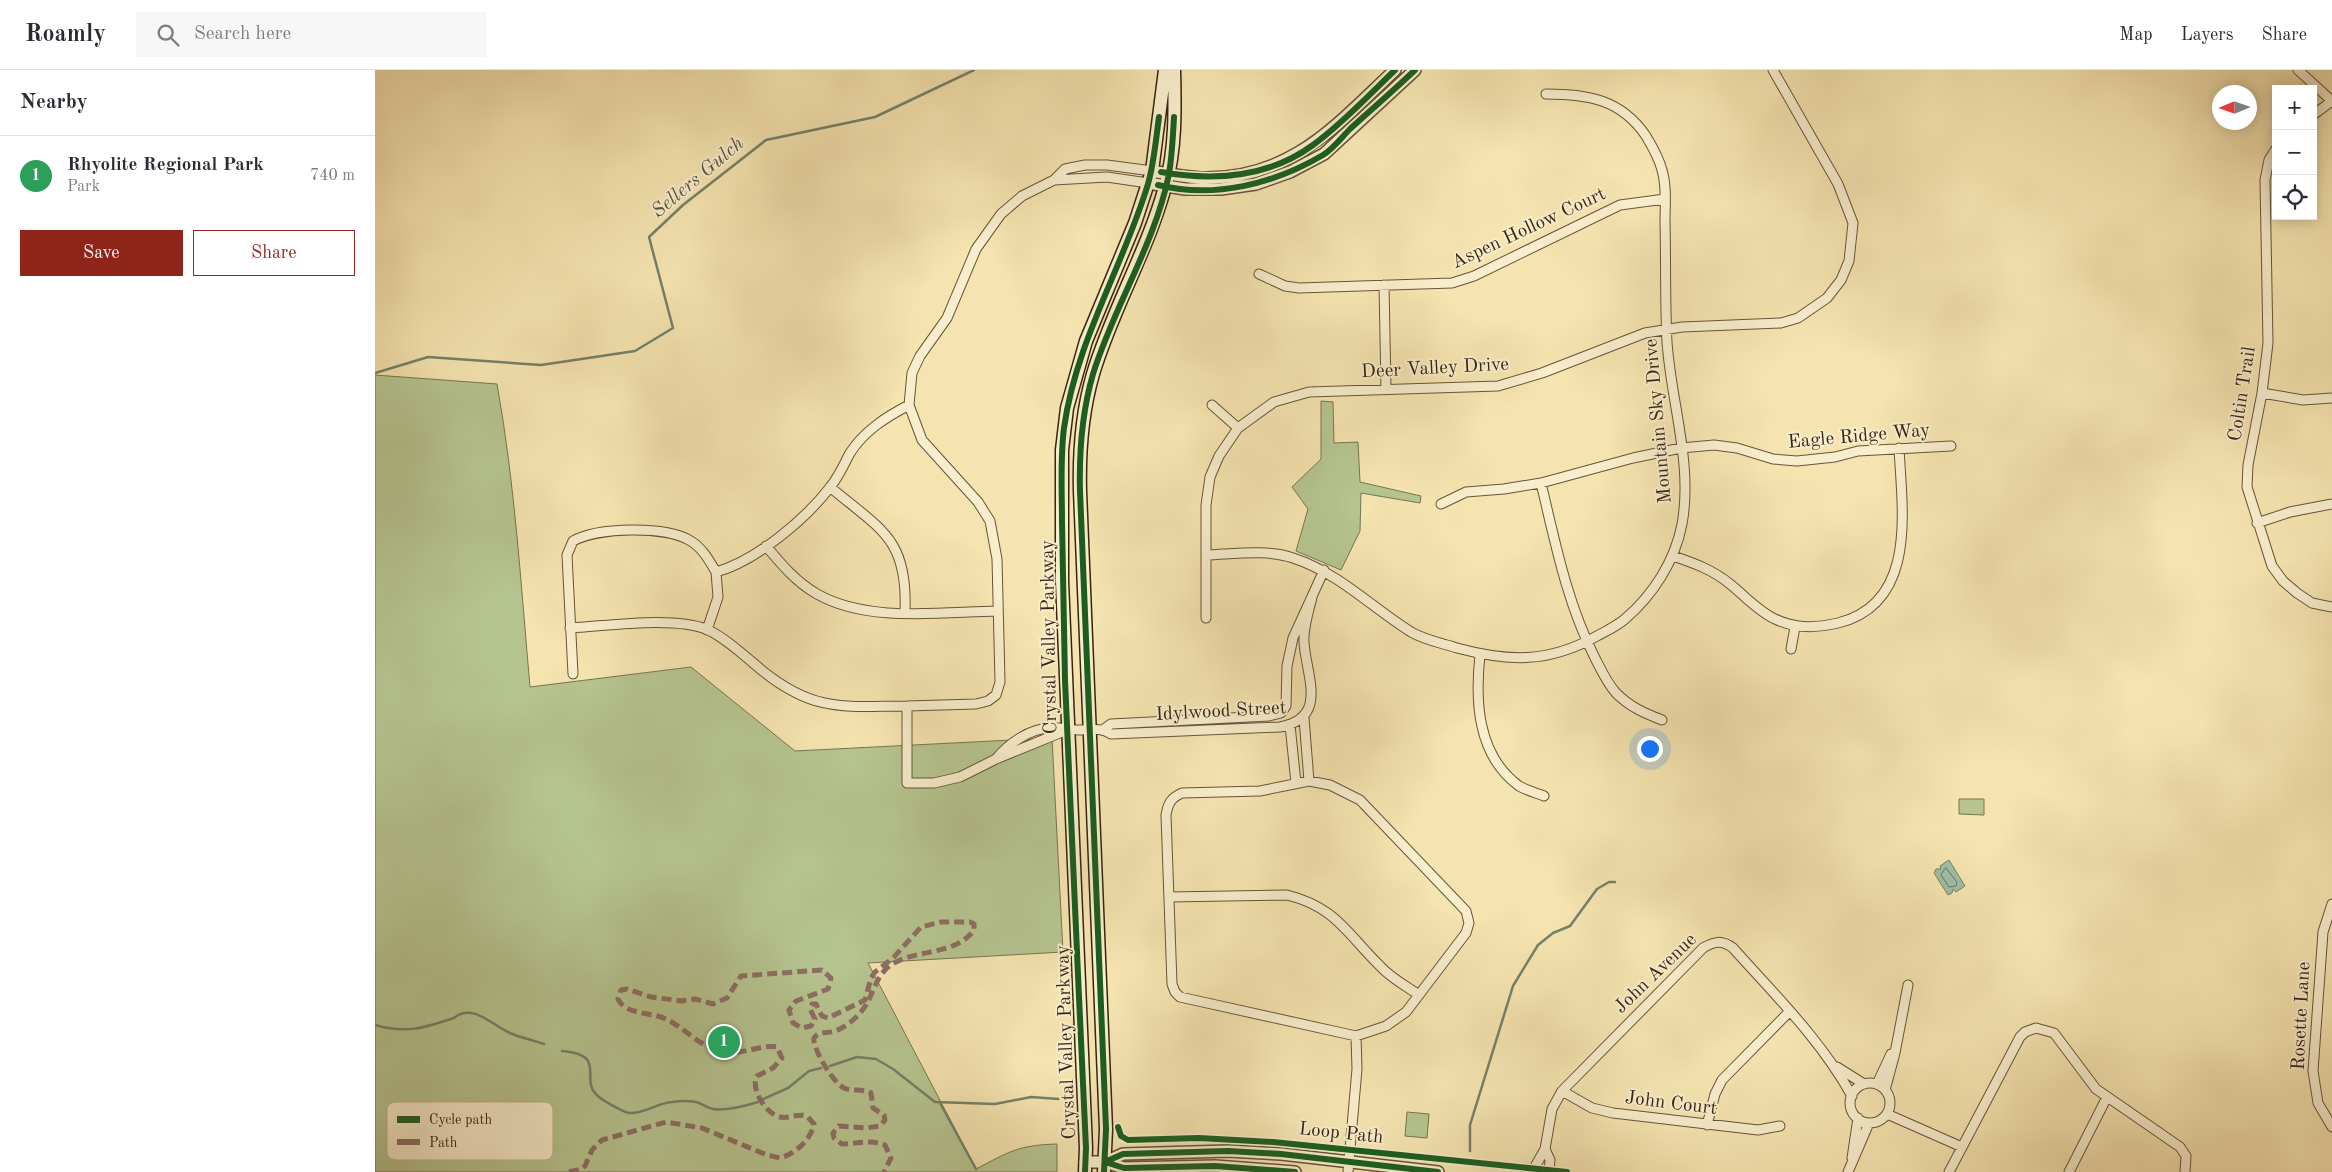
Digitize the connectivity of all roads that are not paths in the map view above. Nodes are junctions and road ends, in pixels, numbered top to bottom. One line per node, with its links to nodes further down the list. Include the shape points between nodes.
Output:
1 (1165, 70): 14 (main road, Crystal Valley Parkway)
2 (1174, 70): 13 (main road, Crystal Valley Parkway)
3 (1395, 70): 13 (street, via 1312,146 1277,164 1217,178)
4 (1415, 70): 15 (street, via 1324,154 1290,172 1256,184 1221,189)
5 (1773, 70): 8 (street)
6 (1778, 70): 8 (street)
7 (2298, 70): 10 (street)
8 (1781, 82): 19 (street, Deer Valley Drive, via 1848,206 1853,240 1841,280 1813,310 1789,321)
9 (1547, 94): 16 (street, Mountain Sky Drive, via 1593,97 1614,106 1629,118 1644,133 1654,150 1663,171)
10 (2332, 101): 11 (street)
11 (2317, 112)
12 (2272, 155): 21 (street, Coltin Trail, via 2265,180 2267,343)
13 (1169, 174): 14 (street); 15 (main road, Crystal Valley Parkway)
14 (1150, 177): 15 (street); 23 (street, via 1107,165 1065,169 1054,180 1022,196 1001,214 976,249 947,318 919,356 912,373); 56 (main road, Crystal Valley Parkway, via 1135,223 1085,341 1065,422 1062,581)
15 (1165, 187): 57 (main road, Crystal Valley Parkway, via 1155,220 1100,353 1083,422 1080,491)
16 (1665, 199): 18 (street, Aspen Hollow Court, via 1619,205 1474,276 1452,283); 19 (street, Mountain Sky Drive)
17 (1259, 274): 18 (street, Aspen Hollow Court, via 1285,286 1299,288)
18 (1384, 285): 20 (street)
19 (1667, 329): 20 (street, Deer Valley Drive, via 1645,333 1510,383 1481,387); 27 (street, Mountain Sky Drive, via 1669,371)
20 (1387, 389): 25 (street, Deer Valley Drive, via 1309,392 1291,396 1259,411)
21 (2262, 393): 22 (street, via 2303,400); 33 (street, Coltin Trail, via 2247,476 2249,499)
22 (2332, 398)
23 (909, 405): 30 (street, via 887,417 861,438); 41 (street, via 922,440 978,502 990,521 997,559)
24 (1212, 405): 25 (street)
25 (1238, 428): 35 (street, Deer Valley Drive, via 1219,456 1210,477 1206,505)
26 (1951, 446): 28 (street, Eagle Ridge Way)
27 (1681, 448): 28 (street, Eagle Ridge Way, via 1714,445 1773,459 1797,461 1835,457 1858,450); 29 (street, Eagle Ridge Way); 36 (street, Mountain Sky Drive, via 1685,501 1682,527)
28 (1899, 448): 44 (street, via 1903,539 1891,581 1864,611 1845,621)
29 (1541, 483): 31 (street, Eagle Ridge Way, via 1466,492); 47 (street, via 1566,587)
30 (830, 488): 34 (street); 42 (street, via 888,536 902,566)
31 (1441, 504)
32 (2332, 504): 33 (street)
33 (2257, 522): 40 (street, Coltin Trail, via 2272,566 2283,581 2312,602)
34 (766, 546): 38 (street, via 748,560); 42 (street, via 789,573 816,593 849,608)
35 (1207, 555): 37 (street, Mountain Sky Drive, via 1250,553 1290,556); 43 (street, Deer Valley Drive)
36 (1673, 556): 44 (street, via 1709,569 1774,618); 47 (street, Mountain Sky Drive, via 1650,595 1623,621)
37 (1324, 570): 39 (street, Idylwood Street); 49 (street, Mountain Sky Drive, via 1412,633)
38 (716, 572): 45 (street, via 703,550 673,532 613,532 580,537 573,541 567,555); 46 (street, via 718,597)
39 (1313, 597): 52 (street, Idylwood Street, via 1304,632 1311,698); 55 (street, Idylwood Street, via 1298,625 1289,652 1286,706 1281,713 1111,724)
40 (2332, 607)
41 (998, 611): 42 (street); 51 (street, via 1000,682 996,695 976,704)
42 (905, 612)
43 (1206, 618)
44 (1795, 627): 48 (street)
45 (570, 628): 46 (street, via 670,623); 50 (street)
46 (707, 630): 51 (street, via 781,685 816,702 839,706)
47 (1587, 642): 49 (street, Mountain Sky Drive, via 1539,657 1516,659); 53 (street, via 1616,692 1636,710)
48 (1791, 649)
49 (1480, 655): 60 (street, via 1479,718 1487,742 1500,766 1519,786)
50 (573, 674)
51 (907, 706): 56 (street, Idylwood Street, via 907,783 934,783 960,777 996,759 1007,745 1021,738 1050,727)
52 (1304, 718): 54 (street, Idylwood Street); 58 (street)
53 (1662, 720)
54 (1290, 725): 55 (street, Idylwood Street, via 1111,734); 59 (street)
55 (1104, 729): 57 (street, Idylwood Street)
56 (1067, 730): 57 (street, Idylwood Street); 83 (main road, Crystal Valley Parkway)
57 (1090, 730): 84 (main road, Crystal Valley Parkway)
58 (1309, 782): 59 (street); 64 (street, via 1330,785 1360,800 1466,911 1469,923 1466,933)
59 (1296, 783): 61 (street, via 1260,791 1182,793 1173,797 1167,804 1166,815)
60 (1544, 796)
61 (1169, 897): 64 (street, via 1287,895 1305,900 1322,907 1382,969); 66 (street, via 1172,984 1180,997)
62 (2332, 904): 80 (street, Rosette Lane, via 2323,932 2313,1071 2318,1103)
63 (1908, 985): 67 (street)
64 (1419, 995): 66 (street, via 1406,1012 1386,1026)
65 (1790, 1011): 68 (street, John Avenue); 72 (street, John Avenue, via 1733,948 1724,942 1714,942 1703,948); 78 (street, via 1722,1080 1712,1102)
66 (1356, 1036): 85 (street, via 1357,1069)
67 (1898, 1038): 70 (street); 71 (street)
68 (1835, 1065): 69 (street, John Avenue); 73 (street, John Avenue)
69 (1864, 1084): 70 (street); 73 (street)
70 (1877, 1084): 71 (street)
71 (1885, 1090): 75 (street, via 1890,1102)
72 (1561, 1091): 78 (street, John Court, via 1601,1111); 82 (street, John Avenue, via 1552,1109)
73 (1852, 1096): 76 (street, via 1852,1110)
74 (2107, 1097): 81 (street, via 2089,1081 2054,1032 2042,1028 2030,1030 2020,1037); 92 (street); 93 (street, via 2180,1147 2186,1156)
75 (1887, 1114): 77 (street); 81 (street)
76 (1858, 1118): 77 (street); 86 (street)
77 (1869, 1123): 86 (street)
78 (1707, 1125): 79 (street, John Court, via 1758,1130)
79 (1780, 1126)
80 (2332, 1127)
81 (1962, 1147): 91 (street)
82 (1545, 1149): 89 (street, John Avenue); 90 (street, John Avenue, via 1550,1160)
83 (1085, 1167): 84 (street)
84 (1105, 1167): 85 (street, via 1123,1154 1228,1151); 87 (street, via 1215,1166)
85 (1348, 1167): 88 (street)
86 (1850, 1168)
87 (1295, 1172)
88 (1438, 1172)
89 (1532, 1172)
90 (1549, 1172)
91 (1949, 1172)
92 (2069, 1172)
93 (2185, 1172)

